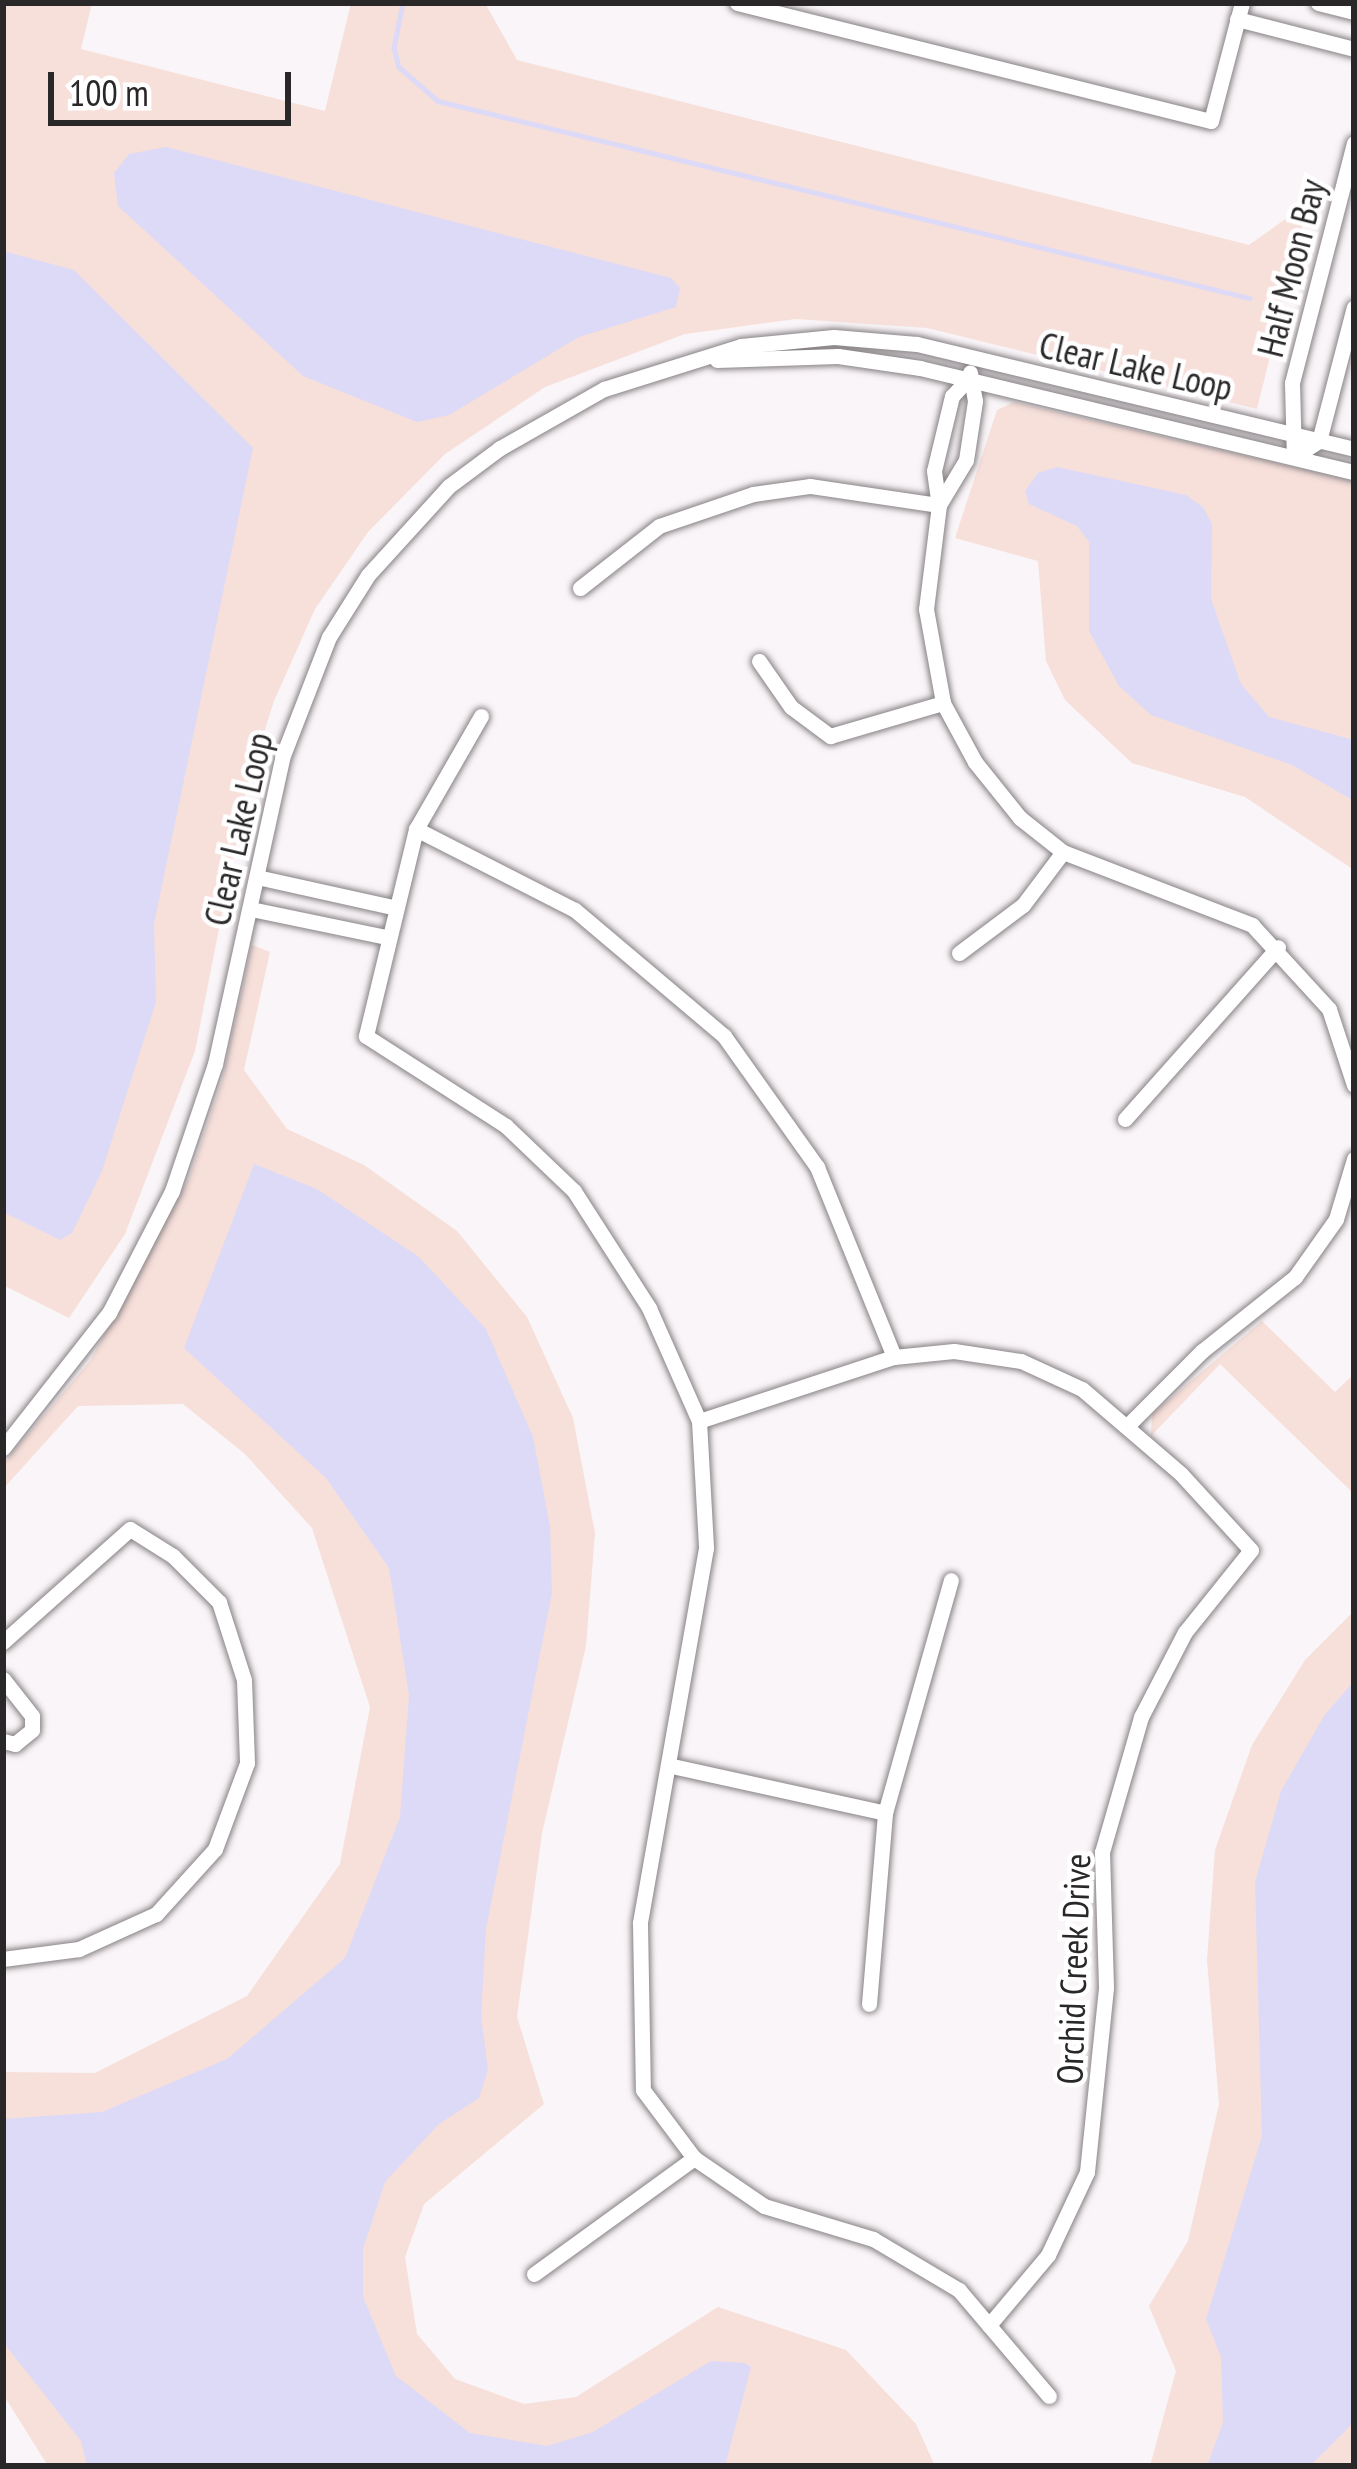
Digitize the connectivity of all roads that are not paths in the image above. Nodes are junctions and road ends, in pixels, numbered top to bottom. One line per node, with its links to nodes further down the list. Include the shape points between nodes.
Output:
1 (737, 3): 3 (street)
2 (1318, 3): 5 (street)
3 (792, 9): 4 (street, via 1210,121)
4 (1239, 11): 6 (street)
5 (1354, 12)
6 (1354, 49)
7 (1354, 143): 12 (street, Half Moon Bay, via 1292,383)
8 (1354, 307): 13 (street, Half Moon Bay)
9 (973, 358): 10 (street, Clear Lake Loop, via 834,337 741,346); 11 (street); 12 (street, Clear Lake Loop)
10 (691, 361): 11 (street, Clear Lake Loop, via 838,356); 24 (street, Clear Lake Loop, via 604,389 500,448 448,486 368,575 299,702)
11 (968, 379): 15 (street, Clear Lake Loop); 17 (street, via 952,396 934,471); 17 (street, via 975,401 965,460)
12 (1289, 434): 13 (street, Clear Lake Loop); 15 (street, Half Moon Bay)
13 (1319, 440): 14 (street, Clear Lake Loop); 15 (street)
14 (1354, 449)
15 (1294, 457): 16 (street, Clear Lake Loop)
16 (1354, 472)
17 (939, 505): 18 (street, via 810,486 753,494 659,526); 20 (street, via 926,609)
18 (580, 588)
19 (759, 661): 20 (street, via 791,707 830,736)
20 (943, 703): 23 (street, via 975,762 1029,826)
21 (481, 716): 22 (street)
22 (416, 829): 25 (street); 33 (street, via 575,910 724,1036 817,1167)
23 (1063, 852): 28 (street, via 1215,907); 29 (street, via 1023,905)
24 (257, 877): 25 (street); 26 (street, Clear Lake Loop)
25 (392, 907): 27 (street)
26 (250, 909): 27 (street); 36 (street, Clear Lake Loop, via 215,1064 172,1191 109,1312)
27 (386, 938): 34 (street, via 366,1036 506,1126 574,1191 649,1308)
28 (1278, 947): 30 (street, via 1330,1009); 31 (street)
29 (958, 953)
30 (1354, 1085)
31 (1125, 1119)
32 (1354, 1160): 35 (street, via 1336,1219 1295,1276)
33 (894, 1357): 34 (street); 35 (street, via 954,1352 1021,1361 1082,1389)
34 (699, 1420): 41 (street, via 706,1548)
35 (1127, 1426): 47 (street, Orchid Creek Drive, via 1251,1550 1185,1632 1141,1717 1102,1852 1106,1988 1087,2172 1048,2255)
36 (3, 1448)
37 (951, 1580): 42 (street)
38 (3, 1642): 43 (street, via 130,1529 173,1556 219,1602 244,1680 247,1763 214,1849 156,1914 79,1949)
39 (3, 1679): 40 (street, via 32,1715 32,1730 15,1744)
40 (3, 1741)
41 (672, 1766): 42 (street); 45 (street, via 640,1923 644,2090)
42 (886, 1813): 44 (street)
43 (3, 1959)
44 (869, 2005)
45 (694, 2158): 46 (street); 47 (street, via 764,2206 873,2239 958,2290)
46 (534, 2274)
47 (989, 2325): 48 (street)
48 (1048, 2396)

